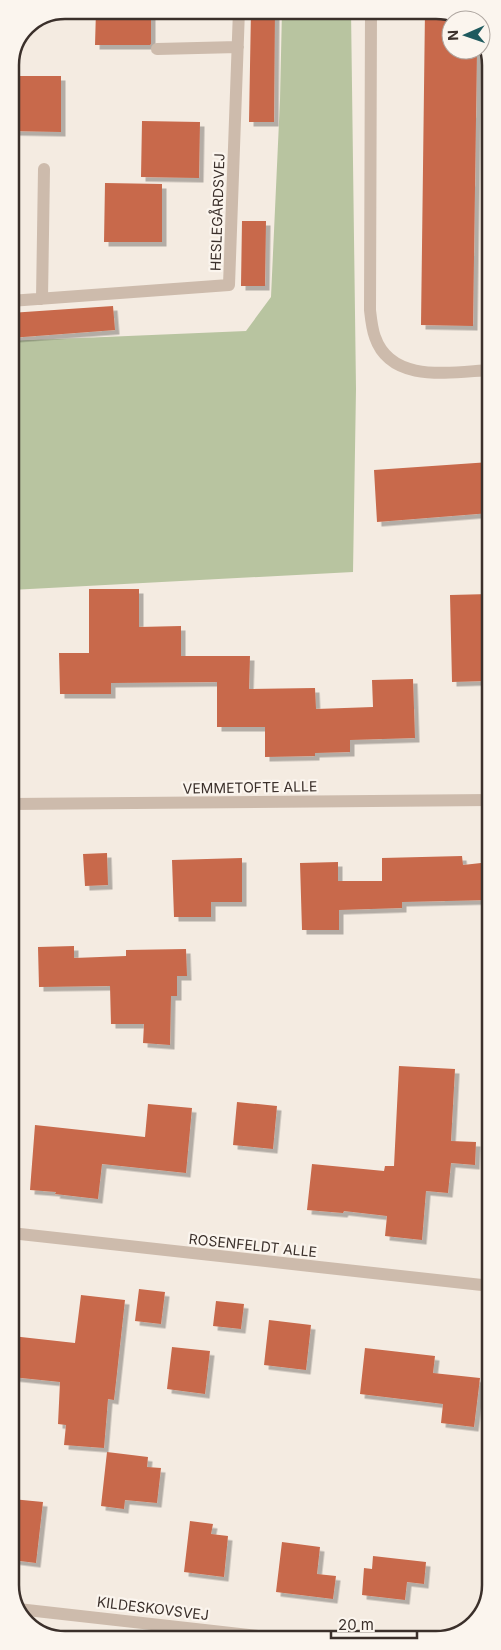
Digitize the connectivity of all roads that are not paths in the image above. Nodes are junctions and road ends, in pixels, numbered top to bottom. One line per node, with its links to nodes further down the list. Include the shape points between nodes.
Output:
1 (239, 19): 3 (street, HESLEGÅRDSVEJ)
2 (371, 19): 8 (street, via 370,310 375,338 386,355 403,368 428,373)
3 (238, 47): 4 (street); 6 (street, HESLEGÅRDSVEJ, via 229,285)
4 (157, 49)
5 (44, 169): 6 (street)
6 (42, 299): 7 (street, HESLEGÅRDSVEJ)
7 (19, 300)
8 (482, 370)
9 (482, 800): 10 (street, VEMMETOFTE ALLE)
10 (19, 804)
11 (19, 1234): 12 (street, ROSENFELDT ALLE)
12 (482, 1285)
13 (26, 1610): 14 (street, KILDESKOVSVEJ)
14 (214, 1631)

